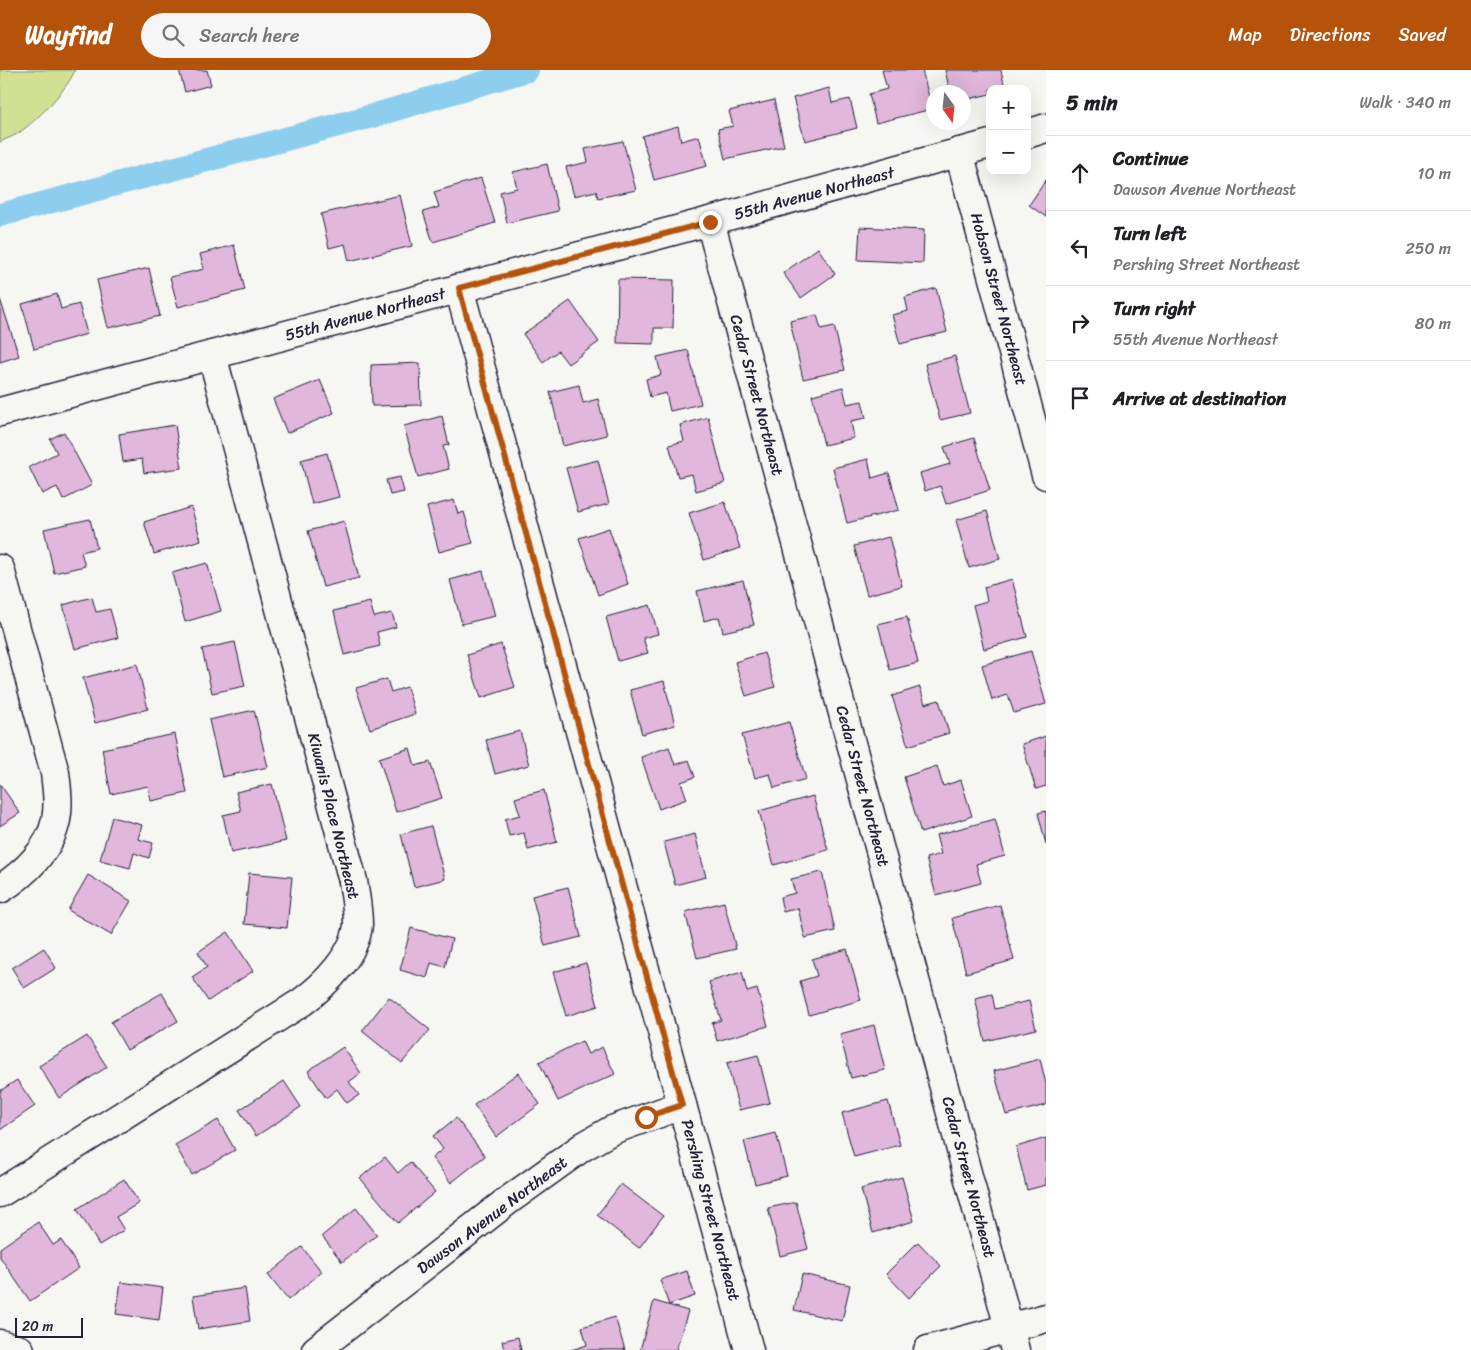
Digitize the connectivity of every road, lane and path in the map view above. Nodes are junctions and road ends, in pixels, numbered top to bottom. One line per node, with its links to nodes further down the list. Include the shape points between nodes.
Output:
1 (1046, 128): 2 (street)
2 (1031, 133)
3 (986, 145): 4 (street, 55th Avenue Northeast)
4 (959, 152): 5 (street, 55th Avenue Northeast); 9 (street, Hobson Street Northeast)
5 (710, 222): 6 (street, 55th Avenue Northeast); 15 (street, Cedar Street Northeast)
6 (459, 288): 7 (street, 55th Avenue Northeast); 12 (street, Pershing Street Northeast)
7 (212, 354): 8 (street, 55th Avenue Northeast); 13 (street, Kiwanis Place Northeast, via 353,881 358,926 353,944 321,988)
8 (0, 412)
9 (1046, 475)
10 (0, 569): 11 (street, via 55,773 57,798 56,822 45,845 32,865)
11 (0, 889)
12 (682, 1105): 18 (street, Dawson Avenue Northeast, via 612,1130 584,1146 506,1202); 19 (street, Pershing Street Northeast)
13 (0, 1193)
14 (1046, 1318): 15 (street)
15 (1012, 1339): 20 (street)
16 (0, 1344): 17 (street)
17 (20, 1350)
18 (316, 1350)
19 (749, 1350)
20 (928, 1350)

